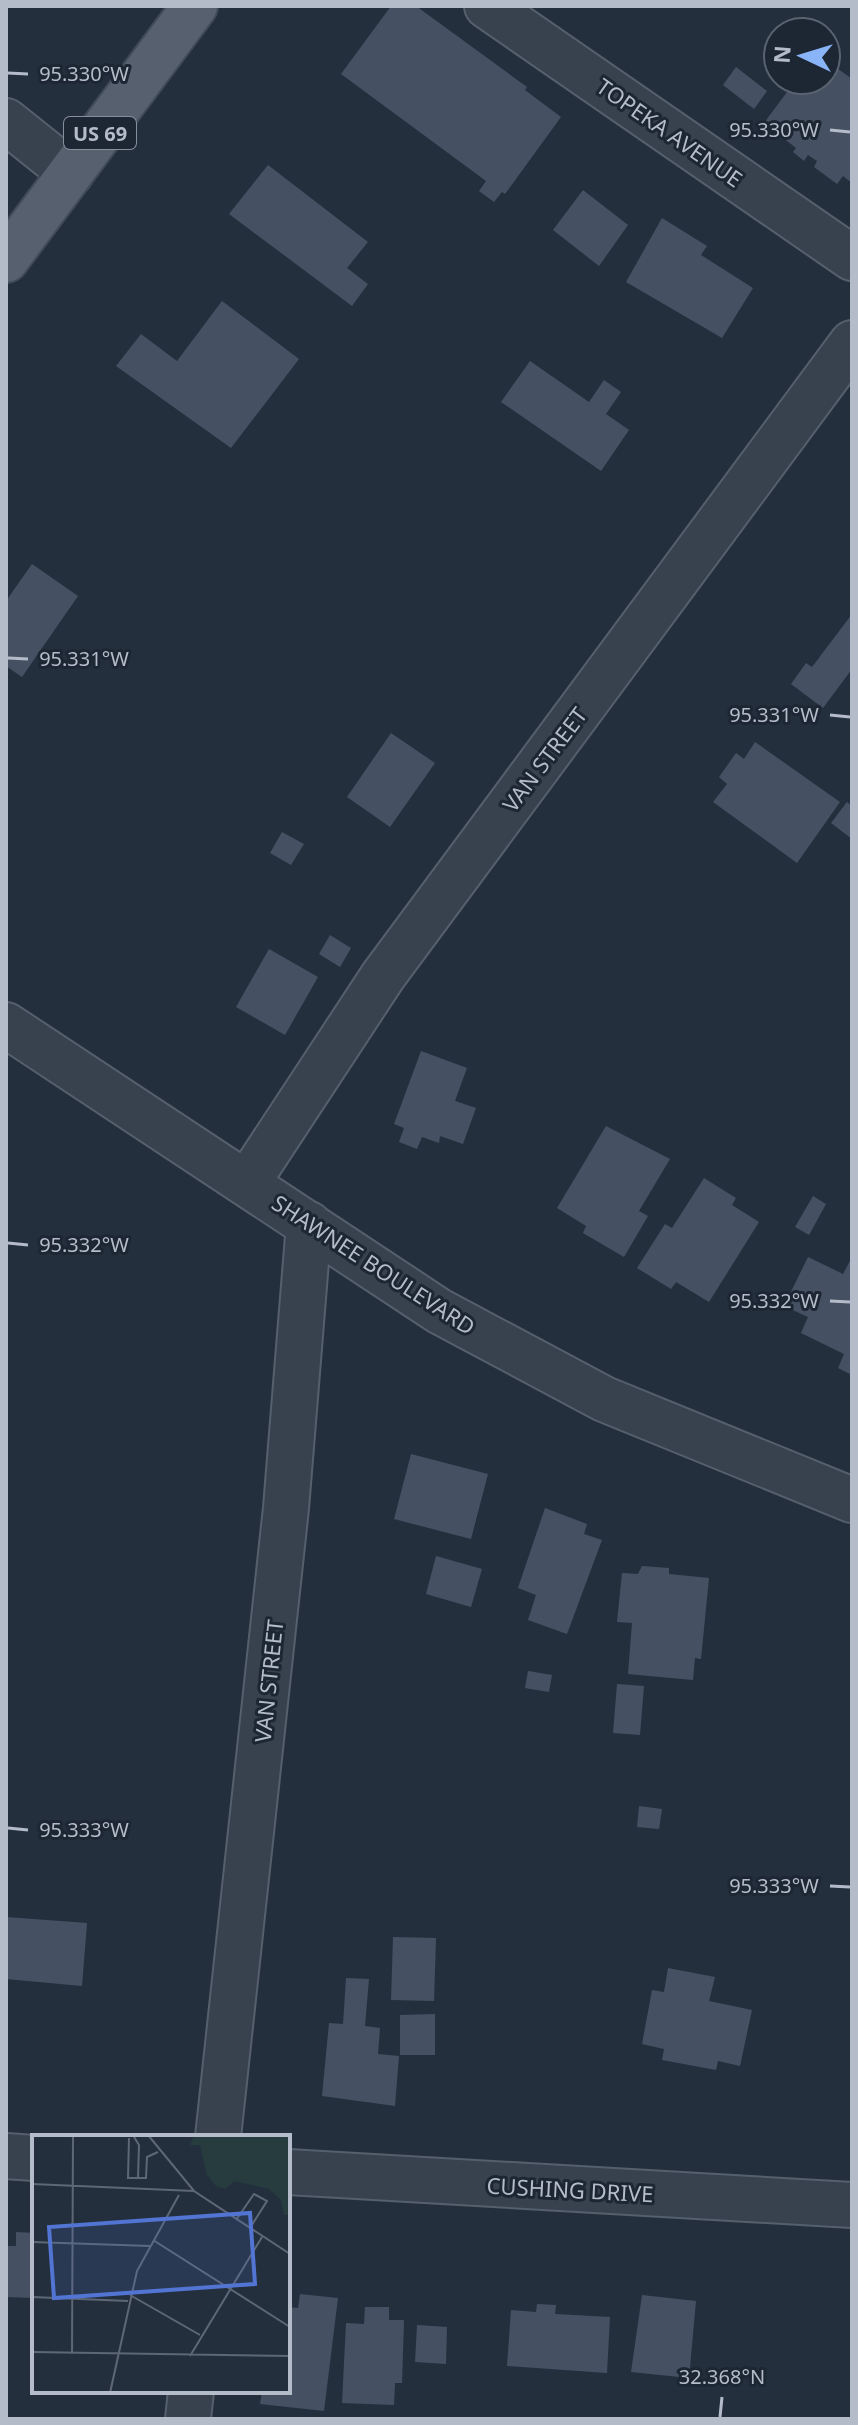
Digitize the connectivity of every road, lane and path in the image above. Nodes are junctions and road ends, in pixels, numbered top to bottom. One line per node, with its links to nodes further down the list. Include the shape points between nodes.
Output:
1 (487, 6): 5 (street, TOPEKA AVENUE)
2 (183, 10): 4 (main road, US 69)
3 (6, 121): 4 (street)
4 (71, 173): 6 (main road, US 69)
5 (852, 258)
6 (6, 260)
7 (852, 343): 9 (street, VAN STREET, via 383,976)
8 (6, 1025): 9 (street, SHAWNEE BOULEVARD)
9 (247, 1183): 10 (street, SHAWNEE BOULEVARD)
10 (309, 1224): 11 (street, SHAWNEE BOULEVARD, via 439,1311 604,1399); 12 (street, VAN STREET, via 286,1508)
11 (852, 1500)
12 (218, 2135)
13 (6, 2156): 14 (street)
14 (32, 2158)
15 (290, 2172): 16 (street, CUSHING DRIVE)
16 (852, 2205)
17 (191, 2393): 18 (street)
18 (188, 2419)

